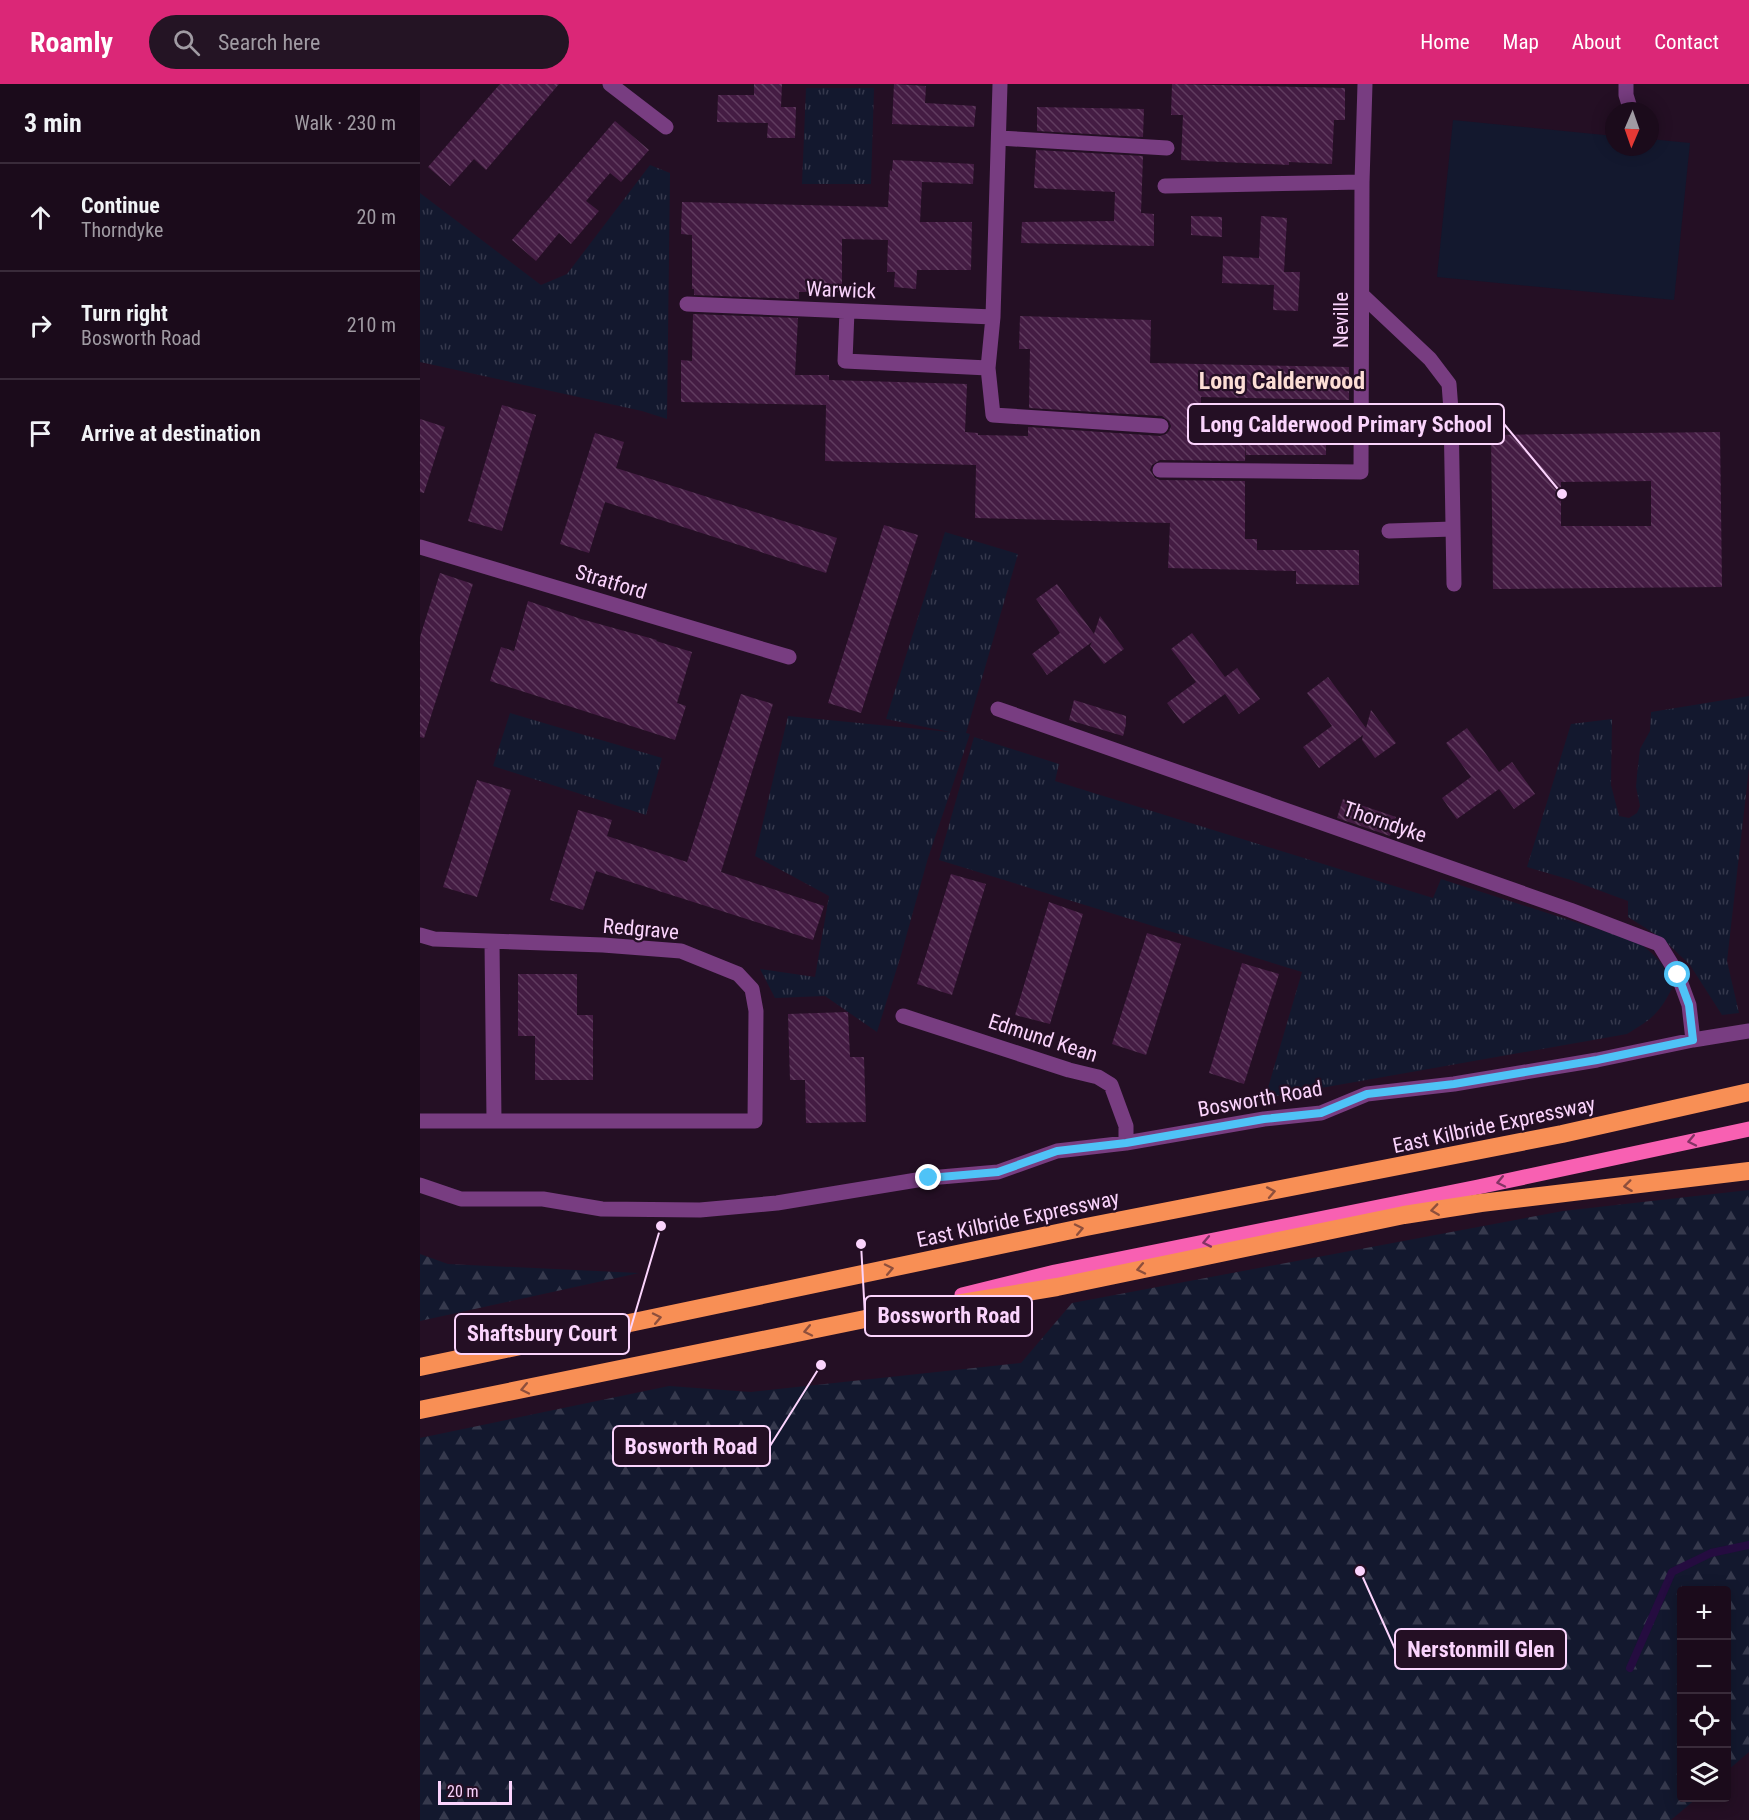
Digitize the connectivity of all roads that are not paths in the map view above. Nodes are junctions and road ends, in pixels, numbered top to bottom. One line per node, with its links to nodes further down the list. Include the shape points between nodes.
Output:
1 (610, 84): 6 (street)
2 (1000, 84): 7 (street)
3 (1365, 84): 9 (street, Neville)
4 (1626, 84): 5 (street)
5 (1628, 102)
6 (666, 127)
7 (999, 138): 8 (street); 14 (street)
8 (1167, 148)
9 (1362, 182): 10 (street); 11 (street, Neville)
10 (1165, 186)
11 (1362, 295): 17 (street, Neville, via 1361,472); 18 (street, via 1430,359 1449,384)
12 (687, 304): 13 (street, Warwick)
13 (846, 311): 14 (street, Warwick); 15 (street, via 845,361)
14 (993, 317): 15 (street)
15 (988, 368): 16 (street, via 993,415)
16 (1161, 426)
17 (1160, 470)
18 (1453, 529): 19 (street); 21 (street)
19 (1389, 531)
20 (420, 547): 22 (street, Stratford)
21 (1454, 584)
22 (789, 657)
23 (998, 709): 28 (street, Thorndyke, via 1659,944 1678,975 1689,1005)
24 (420, 935): 25 (street, Redgrave)
25 (492, 942): 31 (street); 31 (street, Redgrave, via 681,951 738,974 752,989 756,1011 755,1121)
26 (903, 1016): 35 (street, Edmund Kean, via 1098,1077 1112,1085 1126,1126)
27 (1749, 1031): 28 (street, Bosworth Road)
28 (1693, 1040): 35 (street, Bosworth Road, via 1597,1060 1367,1094 1321,1113)
29 (1749, 1092): 33 (highway, East Kilbride Expressway)
30 (1749, 1099): 33 (main road, East Kilbride Expressway)
31 (494, 1120): 32 (street)
32 (420, 1121)
33 (1626, 1121): 39 (highway, East Kilbride Expressway, one-way to 33, via 1074,1230)
34 (1749, 1129): 38 (main road, one-way to 38, via 1054,1272)
35 (1126, 1143): 37 (street, Bosworth Road, via 1057,1151 998,1172 700,1210 602,1209 543,1199 461,1199)
36 (1749, 1171): 38 (highway, one-way to 38, via 1404,1215 1058,1287)
37 (420, 1185)
38 (865, 1319): 40 (highway, one-way to 40)
39 (420, 1367)
40 (420, 1410)

